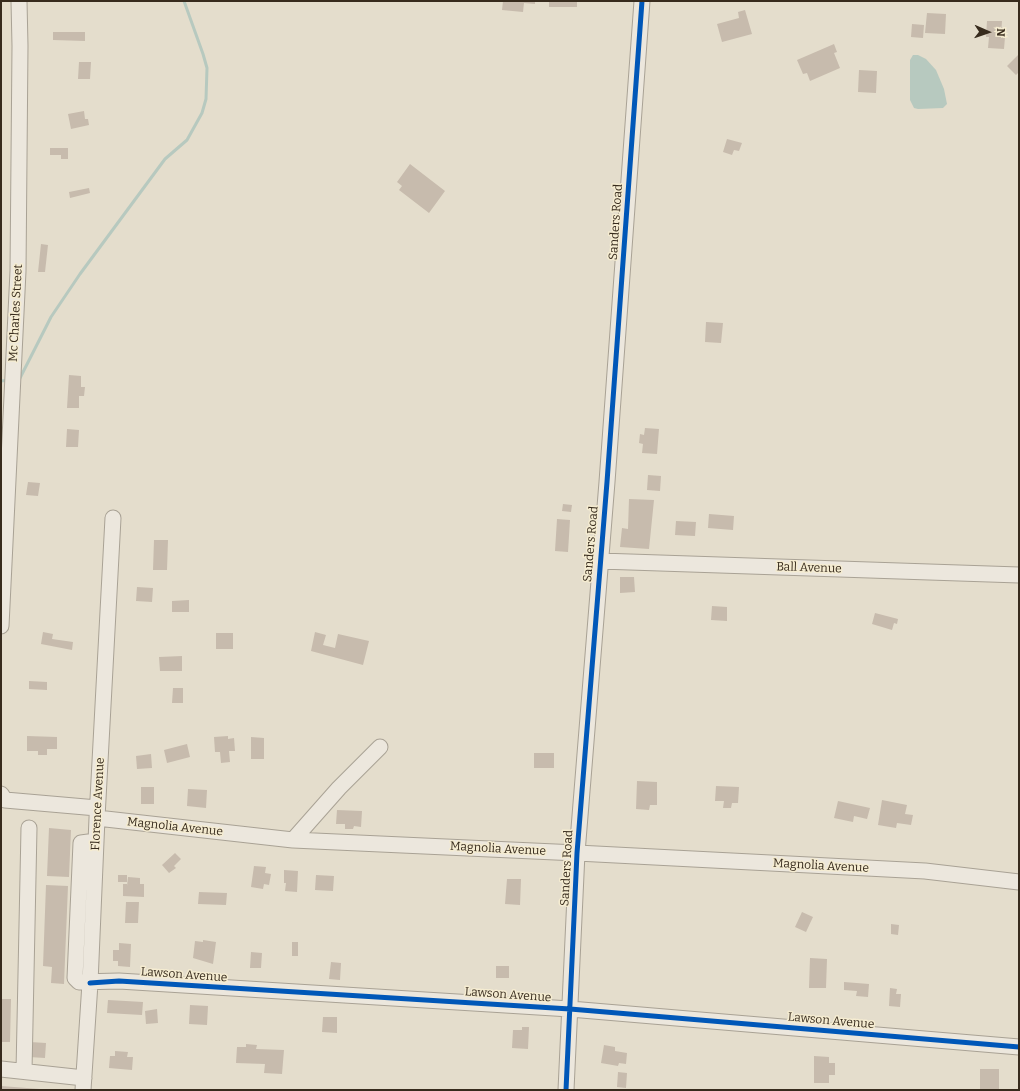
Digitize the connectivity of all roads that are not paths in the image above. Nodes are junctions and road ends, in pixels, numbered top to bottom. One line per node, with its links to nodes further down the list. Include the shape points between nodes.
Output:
1 (19, 1): 6 (street, Mc Charles Street, via 18,271)
2 (642, 1): 4 (street, Sanders Road)
3 (113, 518): 9 (street, Florence Avenue)
4 (600, 561): 5 (street, Ball Avenue); 12 (street, Sanders Road)
5 (1019, 575)
6 (1, 626)
7 (380, 747): 11 (street)
8 (2, 798): 9 (street)
9 (97, 813): 11 (street, Magnolia Avenue); 14 (street, Florence Avenue, via 96,841 86,896 84,954)
10 (29, 828): 18 (street)
11 (293, 840): 12 (street, Magnolia Avenue)
12 (577, 853): 13 (street, Magnolia Avenue, via 925,871); 15 (street, Sanders Road)
13 (1019, 882)
14 (90, 983): 15 (street, Lawson Avenue, via 119,981); 19 (street, Florence Avenue)
15 (570, 1009): 16 (street, Lawson Avenue); 20 (street, Sanders Road)
16 (1019, 1047)
17 (1, 1069): 18 (street)
18 (24, 1071): 19 (street)
19 (84, 1084)
20 (566, 1090)

